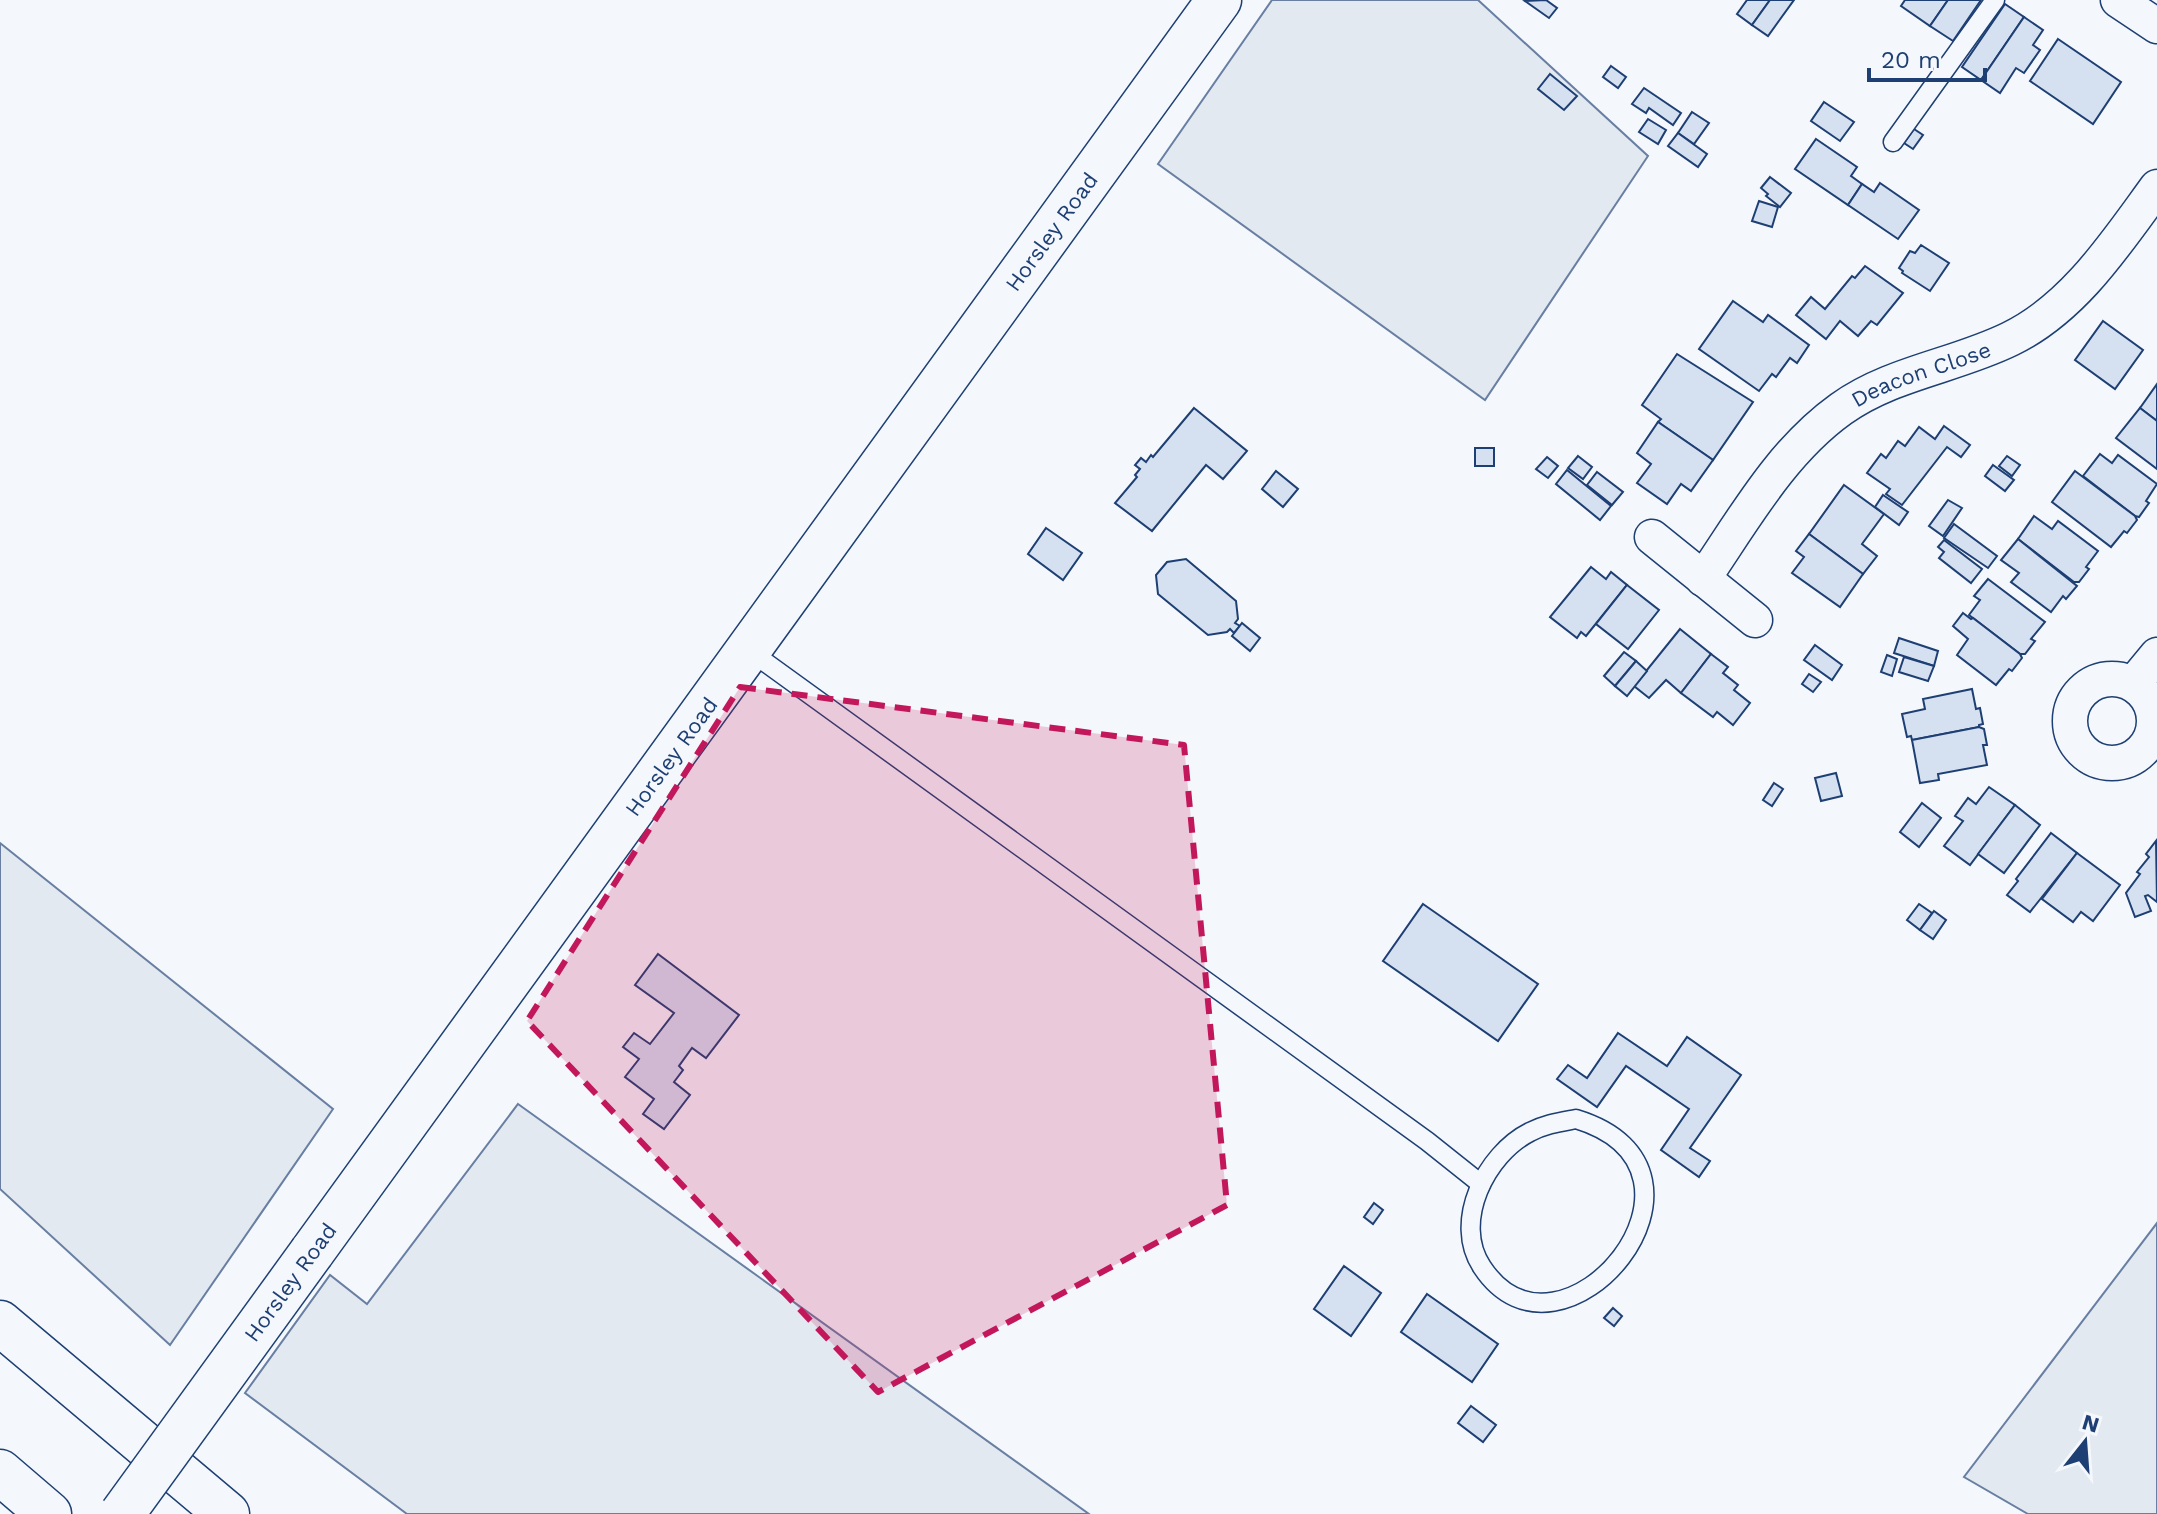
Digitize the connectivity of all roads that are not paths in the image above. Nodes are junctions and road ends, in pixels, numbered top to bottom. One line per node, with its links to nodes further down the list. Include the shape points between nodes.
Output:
1 (1219, 0): 10 (main road, Horsley Road)
2 (1995, 0): 5 (lane)
3 (2118, 0): 4 (street)
4 (2157, 26)
5 (1893, 142)
6 (2157, 187): 8 (street, Deacon Close, via 2102,260 2040,319 1998,344 1866,393 1819,426 1784,462)
7 (1652, 537): 8 (street)
8 (1703, 579): 9 (street)
9 (1755, 620)
10 (747, 649): 13 (lane); 17 (main road, Horsley Road, bridge)
11 (2157, 655): 12 (street)
12 (2133, 684)
13 (1481, 1184): 13 (lane, via 1492,1164 1527,1133 1576,1119 1602,1127 1624,1143 1639,1165 1642,1216 1622,1258 1607,1275 1588,1290 1537,1303 1513,1296 1490,1280 1477,1259 1473,1207)
14 (0, 1323): 18 (main road)
15 (0, 1472): 16 (main road)
16 (49, 1514)
17 (122, 1514)
18 (227, 1514)

